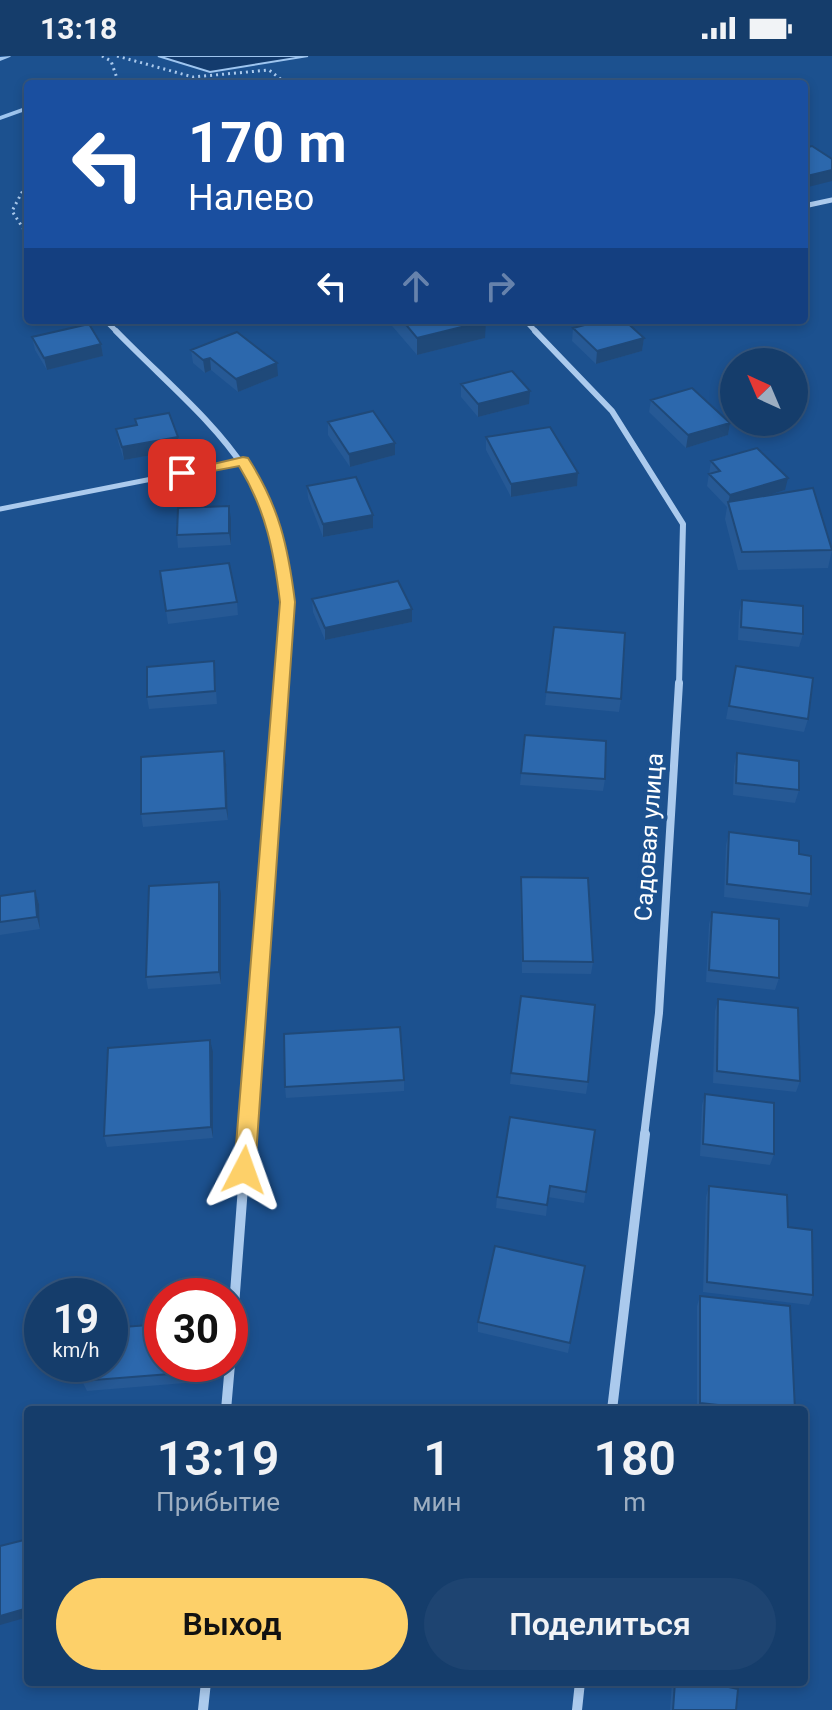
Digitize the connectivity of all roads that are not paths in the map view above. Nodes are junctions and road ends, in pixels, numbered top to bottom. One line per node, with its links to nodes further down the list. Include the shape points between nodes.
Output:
1 (832, 200): 2 (street)
2 (808, 205)
3 (109, 324): 5 (street)
4 (529, 324): 10 (street, Садовая улица, via 612,411 683,524 678,734 659,1013)
5 (243, 461): 6 (lane); 7 (street, via 264,496 281,547 287,602)
6 (0, 509)
7 (236, 1278)
8 (228, 1382): 9 (street)
9 (226, 1406)
10 (612, 1406)
11 (206, 1686): 13 (street)
12 (580, 1686): 14 (street)
13 (203, 1710)
14 (577, 1710)

